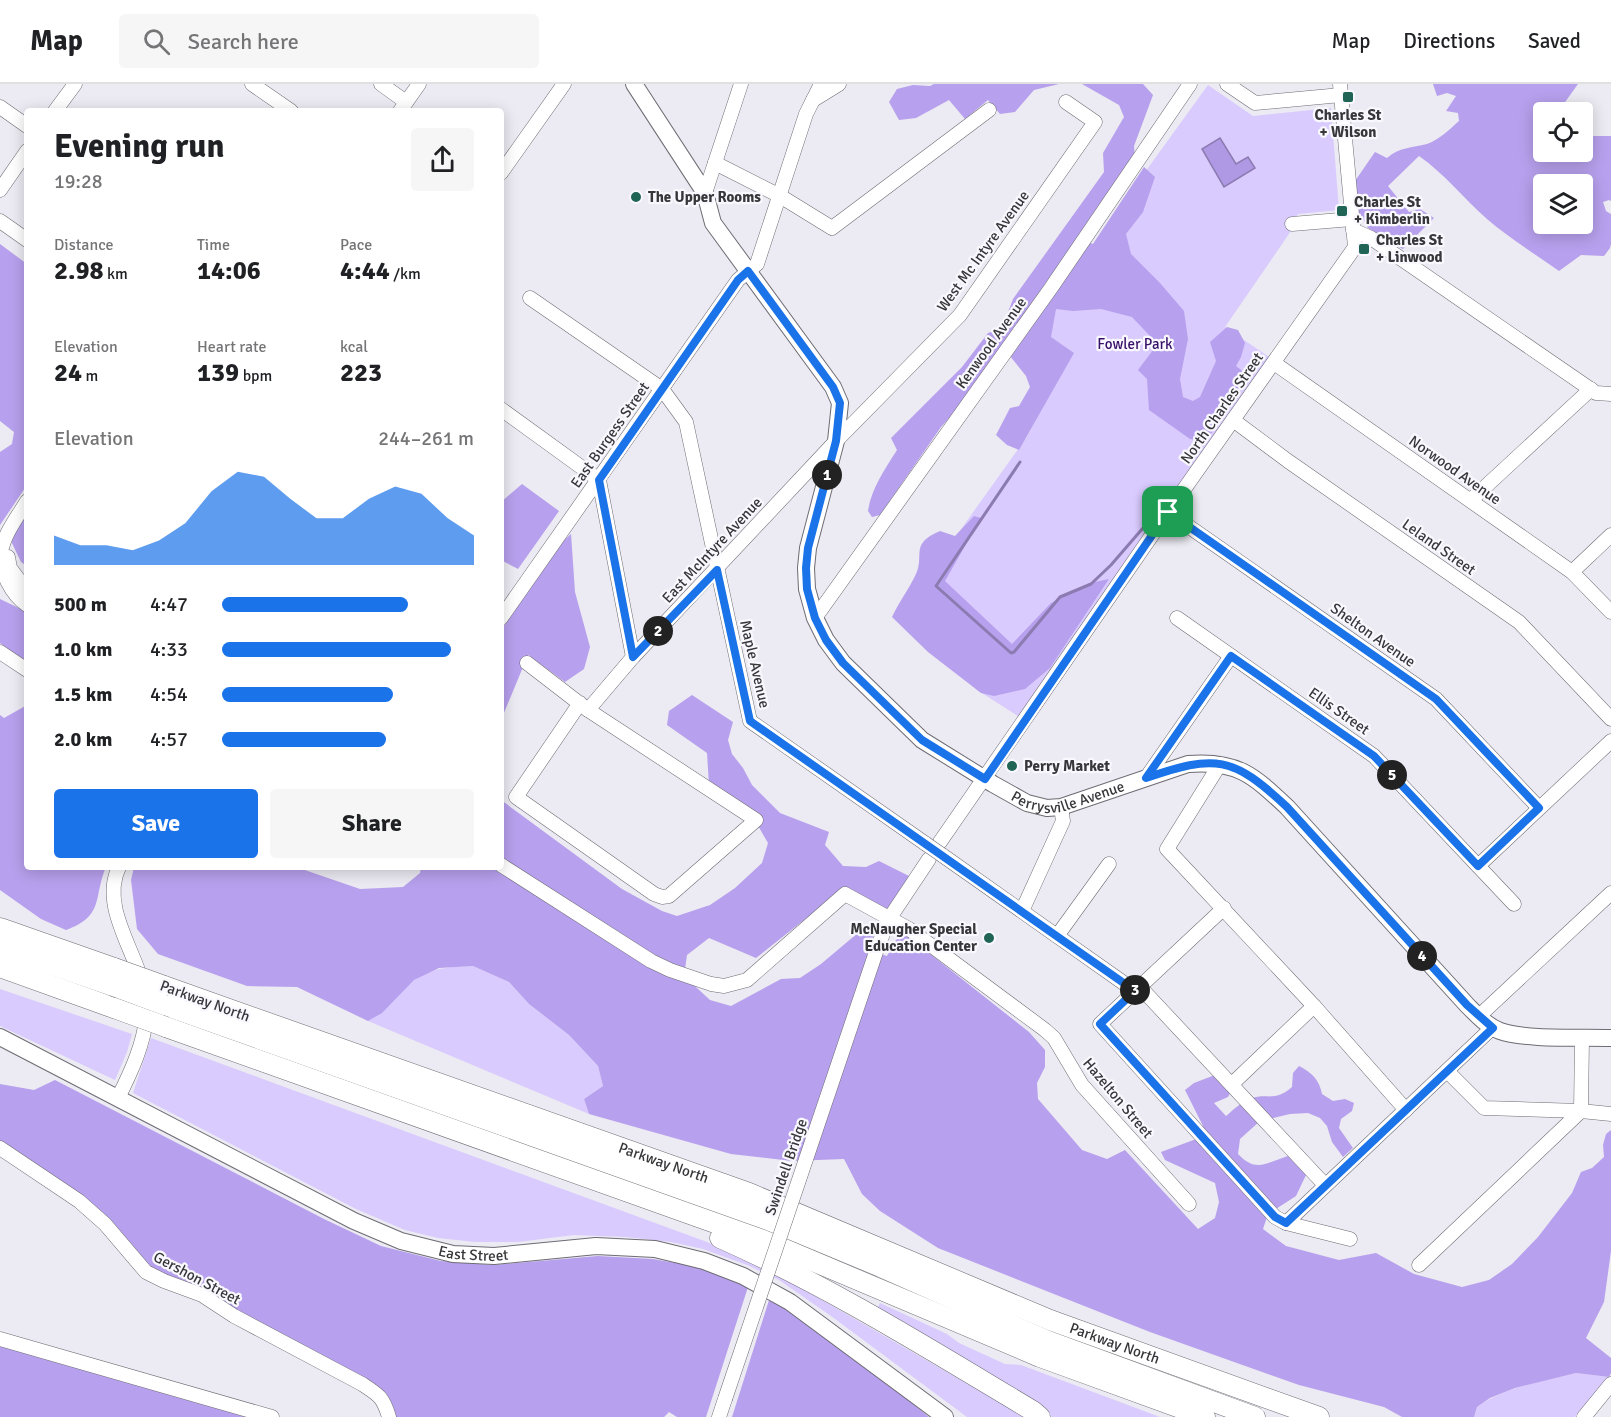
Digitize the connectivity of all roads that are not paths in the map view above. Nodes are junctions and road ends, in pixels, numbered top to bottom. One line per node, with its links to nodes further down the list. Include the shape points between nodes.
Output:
1 (75, 84): 17 (street)
2 (252, 84): 18 (street)
3 (381, 84): 15 (street)
4 (419, 84): 15 (street)
5 (564, 84): 23 (street)
6 (634, 84): 25 (main road, Perrysville Avenue)
7 (741, 84): 22 (street)
8 (821, 84): 13 (street, East Burgess Street)
9 (839, 84): 13 (street)
10 (1190, 84): 52 (street, Kenwood Avenue, via 1051,288)
11 (1227, 84): 12 (street, via 1254,103)
12 (1340, 90): 29 (street, North Charles Street)
13 (813, 100): 26 (street, East Burgess Street)
14 (1066, 102): 39 (street, West Mc Intyre Avenue, via 1095,122 960,315)
15 (403, 106)
16 (0, 107): 20 (street)
17 (63, 108)
18 (287, 108)
19 (989, 110): 26 (street, via 832,228)
20 (24, 124)
21 (24, 155): 24 (street)
22 (715, 163): 25 (street); 26 (street)
23 (504, 169)
24 (0, 190)
25 (705, 193): 31 (main road, Perrysville Avenue, via 713,223)
26 (780, 196): 31 (street, East Burgess Street, via 757,264)
27 (0, 221): 30 (street)
28 (1292, 224): 29 (street)
29 (1352, 225): 33 (street, North Charles Street, via 1355,247); 35 (street)
30 (24, 238)
31 (748, 271): 34 (street, East Burgess Street); 39 (main road, Perrysville Avenue, via 833,387 840,403)
32 (530, 298): 34 (street, Maple Avenue)
33 (1274, 363): 38 (street, North Charles Street); 41 (street, Norwood Avenue)
34 (662, 389): 40 (street, East Burgess Street); 46 (street, Maple Avenue, via 686,422)
35 (1591, 389): 36 (street); 41 (street)
36 (1611, 394)
37 (504, 411): 40 (street)
38 (1233, 420): 43 (street, North Charles Street); 60 (street, Leland Street, via 1519,622)
39 (836, 441): 46 (street, East McIntyre Avenue); 52 (main road, Perrysville Avenue, via 808,548 807,589)
40 (599, 480): 51 (street, East Burgess Street); 56 (street)
41 (1471, 500): 47 (street, Norwood Avenue)
42 (24, 506): 45 (street)
43 (1168, 512): 64 (street, North Charles Street); 66 (street, Shelton Avenue, via 1436,699)
44 (1611, 535): 47 (street)
45 (2, 542): 49 (street)
46 (717, 570): 56 (street, East McIntyre Avenue); 67 (street, Maple Avenue, via 750,721)
47 (1572, 572): 50 (street, Norwood Avenue)
48 (0, 592): 49 (street)
49 (24, 598)
50 (1611, 612)
51 (504, 614)
52 (815, 618): 64 (main road, Perrysville Avenue, via 843,663 922,740)
53 (1177, 618): 55 (street, Ellis Street)
54 (0, 652): 58 (street)
55 (1231, 656): 63 (street); 69 (street, Ellis Street, via 1374,756)
56 (633, 657): 59 (street, East McIntyre Avenue)
57 (527, 663): 59 (street)
58 (24, 668)
59 (584, 706): 59 (street, East McIntyre Avenue, via 516,797 654,894 669,896 756,820)
60 (1611, 719)
61 (1611, 741): 66 (street)
62 (1220, 764): 63 (main road, Perrysville Avenue, via 1188,764); 74 (street, via 1167,849); 86 (main road, Perrysville Avenue, via 1256,778 1287,807)
63 (1146, 778): 65 (main road, Perrysville Avenue)
64 (985, 779): 65 (main road, Perrysville Avenue, via 1027,802 1047,808); 67 (street, North Charles Street)
65 (1061, 807): 75 (street, via 1063,821)
66 (1539, 808): 69 (street)
67 (934, 850): 75 (street, Maple Avenue); 76 (street, North Charles Street)
68 (1108, 864): 78 (street)
69 (1478, 866): 73 (street, Ellis Street)
70 (504, 867): 76 (street, Hazelton Street, via 661,965 724,986 747,980 844,894)
71 (118, 870): 93 (street, via 113,892 116,912 148,1005 145,1032)
72 (1611, 893): 86 (street)
73 (1514, 904)
74 (1224, 908): 83 (street); 85 (street)
75 (1022, 911): 78 (street, Maple Avenue)
76 (889, 919): 79 (street, North Charles Street); 100 (street, Hazelton Street, via 909,929 1045,1029 1082,1085)
77 (0, 928): 82 (highway, Parkway North)
78 (1057, 936): 83 (street, Maple Avenue)
79 (878, 946): 108 (street, Swindell Bridge, bridge)
80 (0, 947): 82 (highway)
81 (0, 967): 98 (highway, bridge)
82 (114, 977): 84 (highway, Parkway North, bridge)
83 (1137, 989): 92 (street, Maple Avenue); 101 (street, via 1100,1024 1275,1217)
84 (164, 996): 112 (highway, via 768,1220 1048,1341); 113 (highway, Parkway North, via 749,1193 1050,1320)
85 (1314, 1006): 92 (street); 94 (street)
86 (1478, 1017): 87 (main road, Perrysville Avenue)
87 (1493, 1028): 89 (main road, Perrysville Avenue, via 1517,1035); 91 (street)
88 (0, 1037): 93 (main road, East Street)
89 (1582, 1037): 90 (main road, Perrysville Avenue); 95 (street)
90 (1611, 1038)
91 (1447, 1071): 94 (street); 95 (street, via 1484,1108)
92 (1232, 1084): 99 (street, Maple Avenue)
93 (118, 1098): 109 (main road, East Street, via 354,1221 401,1241 453,1254 484,1256 596,1246 655,1249 743,1276 789,1302)
94 (1406, 1110): 99 (street)
95 (1581, 1111): 96 (street); 103 (street)
96 (1611, 1114)
97 (0, 1148): 107 (street, Gershon Street, via 79,1201 105,1224 146,1272 202,1295 362,1384 380,1395)
98 (602, 1184): 110 (highway, via 616,1198 700,1229 796,1274); 111 (highway, via 763,1240 1040,1357)
99 (1325, 1185): 101 (street)
100 (1189, 1204)
101 (1286, 1223): 102 (street)
102 (1350, 1239)
103 (1419, 1265)
104 (0, 1339): 106 (street)
105 (1611, 1384): 114 (street)
106 (272, 1417)
107 (389, 1417)
108 (719, 1417)
109 (945, 1417)
110 (1040, 1417)
111 (1205, 1417)
112 (1255, 1417)
113 (1319, 1417)
114 (1584, 1417)

